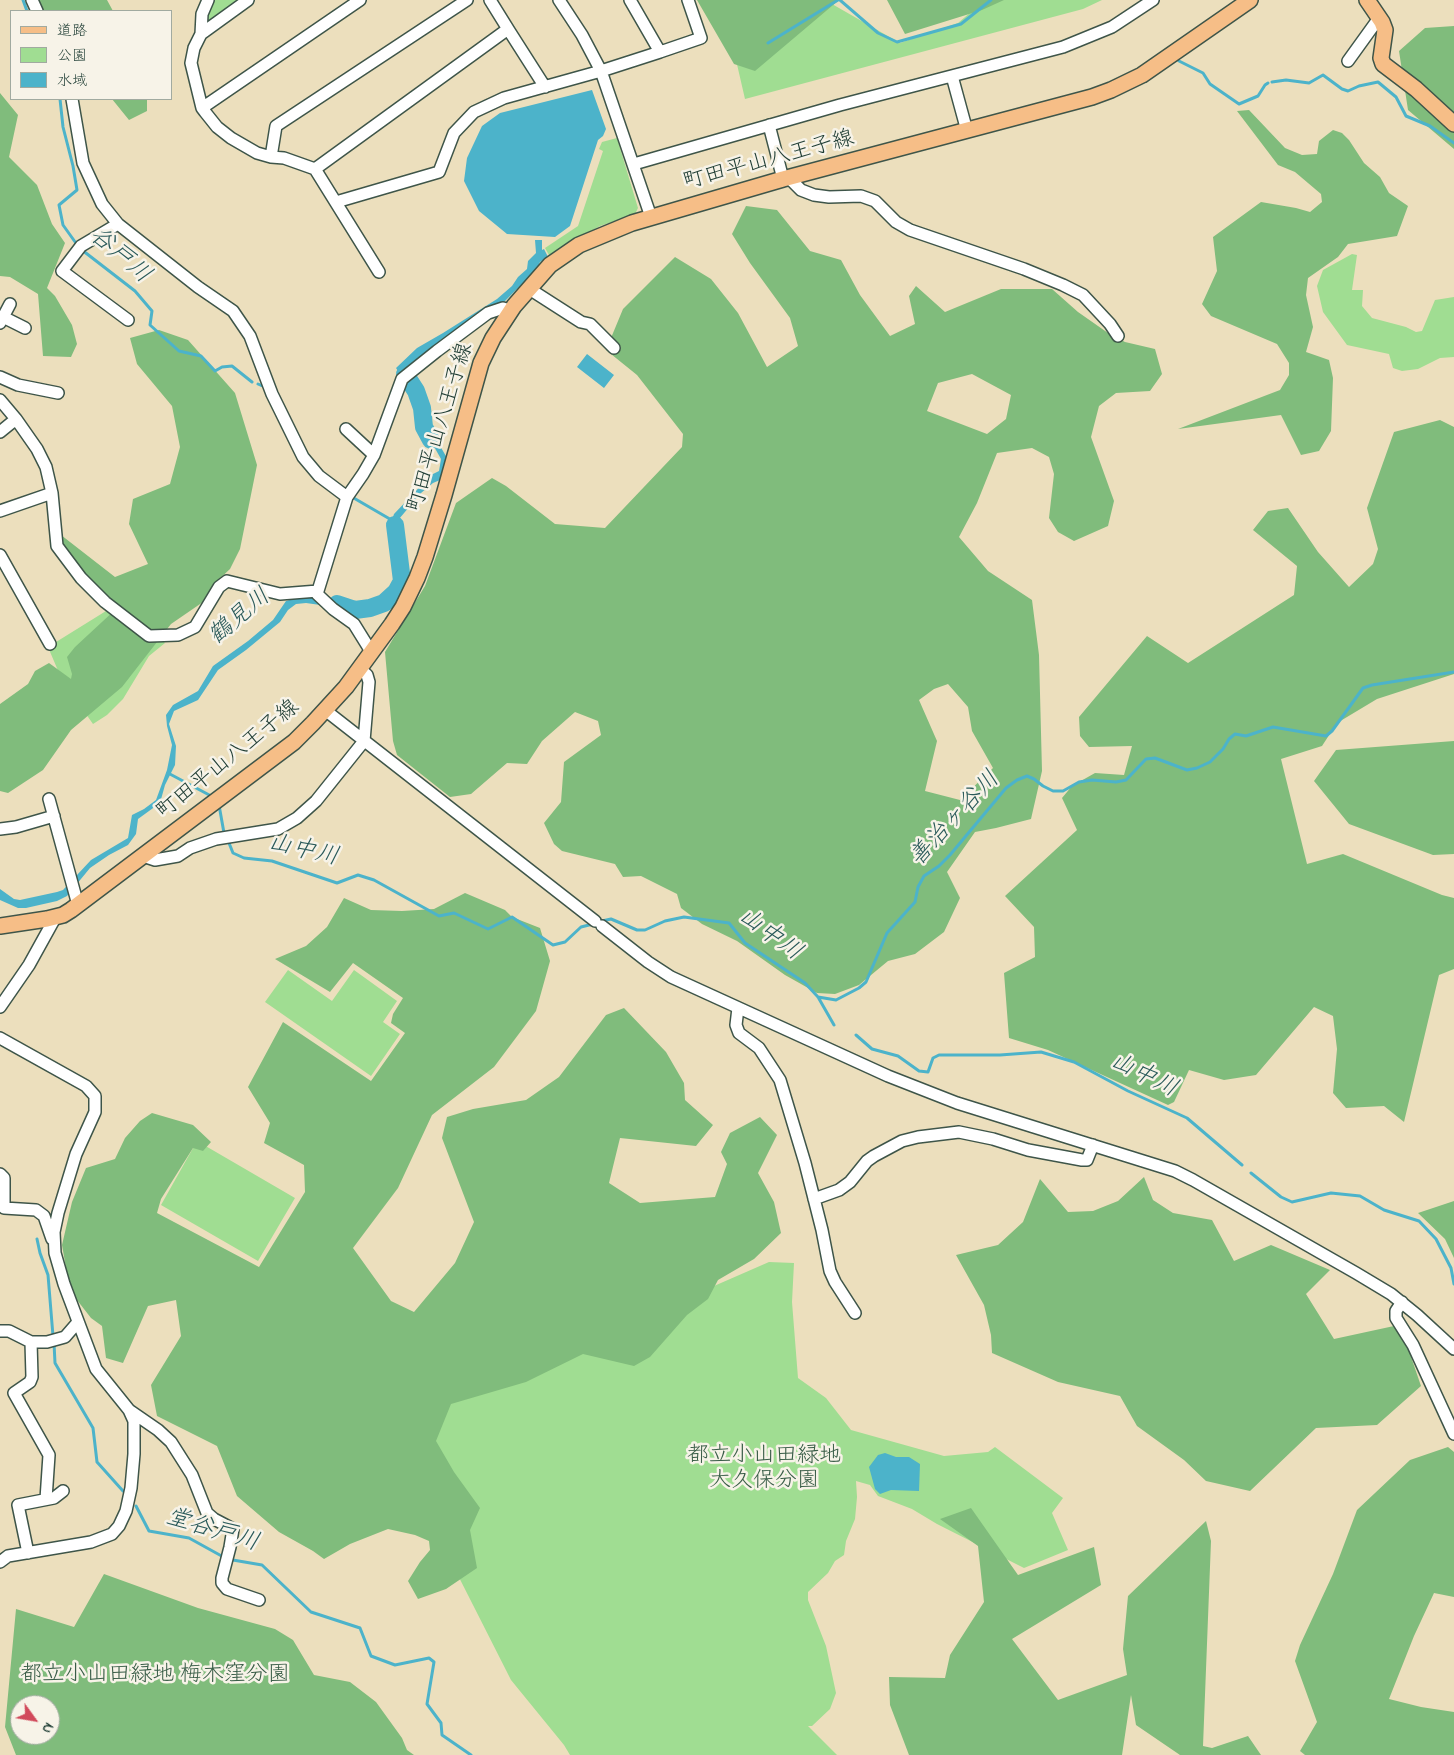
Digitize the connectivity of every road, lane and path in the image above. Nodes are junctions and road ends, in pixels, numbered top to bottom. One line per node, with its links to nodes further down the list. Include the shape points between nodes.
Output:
1 (208, 0): 14 (street, via 202,14)
2 (248, 0): 14 (street)
3 (360, 0): 21 (street)
4 (467, 0): 25 (street, via 276,126)
5 (490, 0): 13 (street)
6 (559, 0): 17 (street)
7 (630, 0): 15 (street)
8 (688, 0): 15 (street, via 701,38)
9 (1153, 0): 18 (street, via 1118,24 1063,47)
10 (1367, 0): 12 (main road)
11 (1242, 2): 24 (main road, 町田平山八王子線, via 1125,84 1092,97)
12 (1379, 18): 16 (street); 22 (main road, via 1385,30 1383,64)
13 (508, 29): 19 (street); 27 (street)
14 (200, 34): 21 (street, via 191,63)
15 (660, 52): 17 (street)
16 (1348, 61)
17 (602, 71): 19 (street); 26 (street)
18 (952, 76): 23 (street); 24 (street)
19 (545, 87): 29 (street, via 504,98 474,112 454,133 439,172)
20 (72, 100): 31 (street, via 83,163 102,204)
21 (202, 108): 25 (street, via 231,138)
22 (1454, 124)
23 (769, 126): 26 (street); 28 (street)
24 (967, 131): 28 (main road, 町田平山八王子線)
25 (271, 157): 27 (street)
26 (634, 164): 30 (street)
27 (315, 169): 29 (street)
28 (786, 179): 30 (main road, 町田平山八王子線); 39 (street, via 814,196 861,196 874,201 896,222 910,230 1063,285 1083,295)
29 (336, 202): 32 (street)
30 (651, 217): 33 (main road, 町田平山八王子線, via 579,245 550,265)
31 (118, 224): 37 (street, via 79,249 62,271); 49 (street, via 233,311 250,336 272,394 303,458 319,476)
32 (380, 272)
33 (528, 288): 35 (main road, 町田平山八王子線); 40 (street, via 581,322 590,324)
34 (10, 304): 36 (street)
35 (510, 310): 47 (street, via 503,308 488,313 407,375); 55 (main road, 町田平山八王子線, via 481,363 417,578 403,607)
36 (2, 320): 38 (street)
37 (128, 320)
38 (25, 328)
39 (1118, 336)
40 (614, 348)
41 (0, 377): 42 (street, via 18,385)
42 (58, 393)
43 (0, 400): 44 (street)
44 (16, 419): 46 (street); 48 (street, via 46,467)
45 (346, 430): 47 (street)
46 (0, 432)
47 (374, 455): 49 (street)
48 (52, 493): 50 (street); 53 (street, via 57,546 81,578 105,602 149,636 178,635 194,627 219,587 227,581 280,594)
49 (347, 497): 53 (street)
50 (0, 511)
51 (0, 555): 52 (street)
52 (5, 572): 54 (street)
53 (317, 592): 55 (street, via 354,624)
54 (50, 644)
55 (372, 652): 56 (main road, 町田平山八王子線)
56 (360, 669): 57 (main road, 町田平山八王子線); 58 (street, via 369,682)
57 (325, 710): 58 (street); 62 (main road, 町田平山八王子線, via 286,747)
58 (364, 741): 62 (street, via 316,801 288,824 266,832 216,839 178,856 154,860); 67 (street, via 648,962 680,982)
59 (49, 799): 60 (street)
60 (54, 816): 61 (street, via 16,828); 63 (street)
61 (0, 829)
62 (143, 856): 63 (main road, 町田平山八王子線)
63 (76, 898): 64 (main road, 町田平山八王子線, via 63,915)
64 (55, 918): 65 (main road, 町田平山八王子線); 66 (street, via 29,965)
65 (0, 926)
66 (0, 1007)
67 (738, 1008): 69 (street, via 939,1096); 71 (street, via 736,1025 739,1033 759,1048 780,1080)
68 (0, 1038): 72 (street, via 86,1086 95,1096 94,1112 76,1154 58,1213)
69 (1093, 1145): 71 (street, via 1087,1160 1082,1160 960,1132 918,1137 902,1141 874,1156 850,1182); 73 (street, via 1175,1171 1193,1180)
70 (0, 1174): 72 (street, via 4,1178 4,1208 36,1210 44,1216)
71 (814, 1199): 74 (street, via 834,1282)
72 (54, 1245): 75 (street, via 58,1268)
73 (1402, 1302): 78 (street); 80 (street, via 1396,1318 1413,1345)
74 (856, 1313)
75 (78, 1322): 77 (street, via 62,1339); 79 (street, via 96,1369)
76 (0, 1331): 77 (street, via 10,1331)
77 (30, 1342): 82 (street, via 32,1377 14,1393 49,1455)
78 (1454, 1349)
79 (129, 1410): 83 (street, via 134,1421 134,1454 131,1488 119,1526 112,1534 97,1540); 85 (street, via 171,1442 192,1475 207,1513 233,1529 222,1582 227,1589)
80 (1454, 1434)
81 (63, 1491): 82 (street, via 54,1498)
82 (46, 1499): 83 (street, via 18,1505)
83 (28, 1553): 84 (street, via 8,1556)
84 (0, 1562)
85 (259, 1600)

